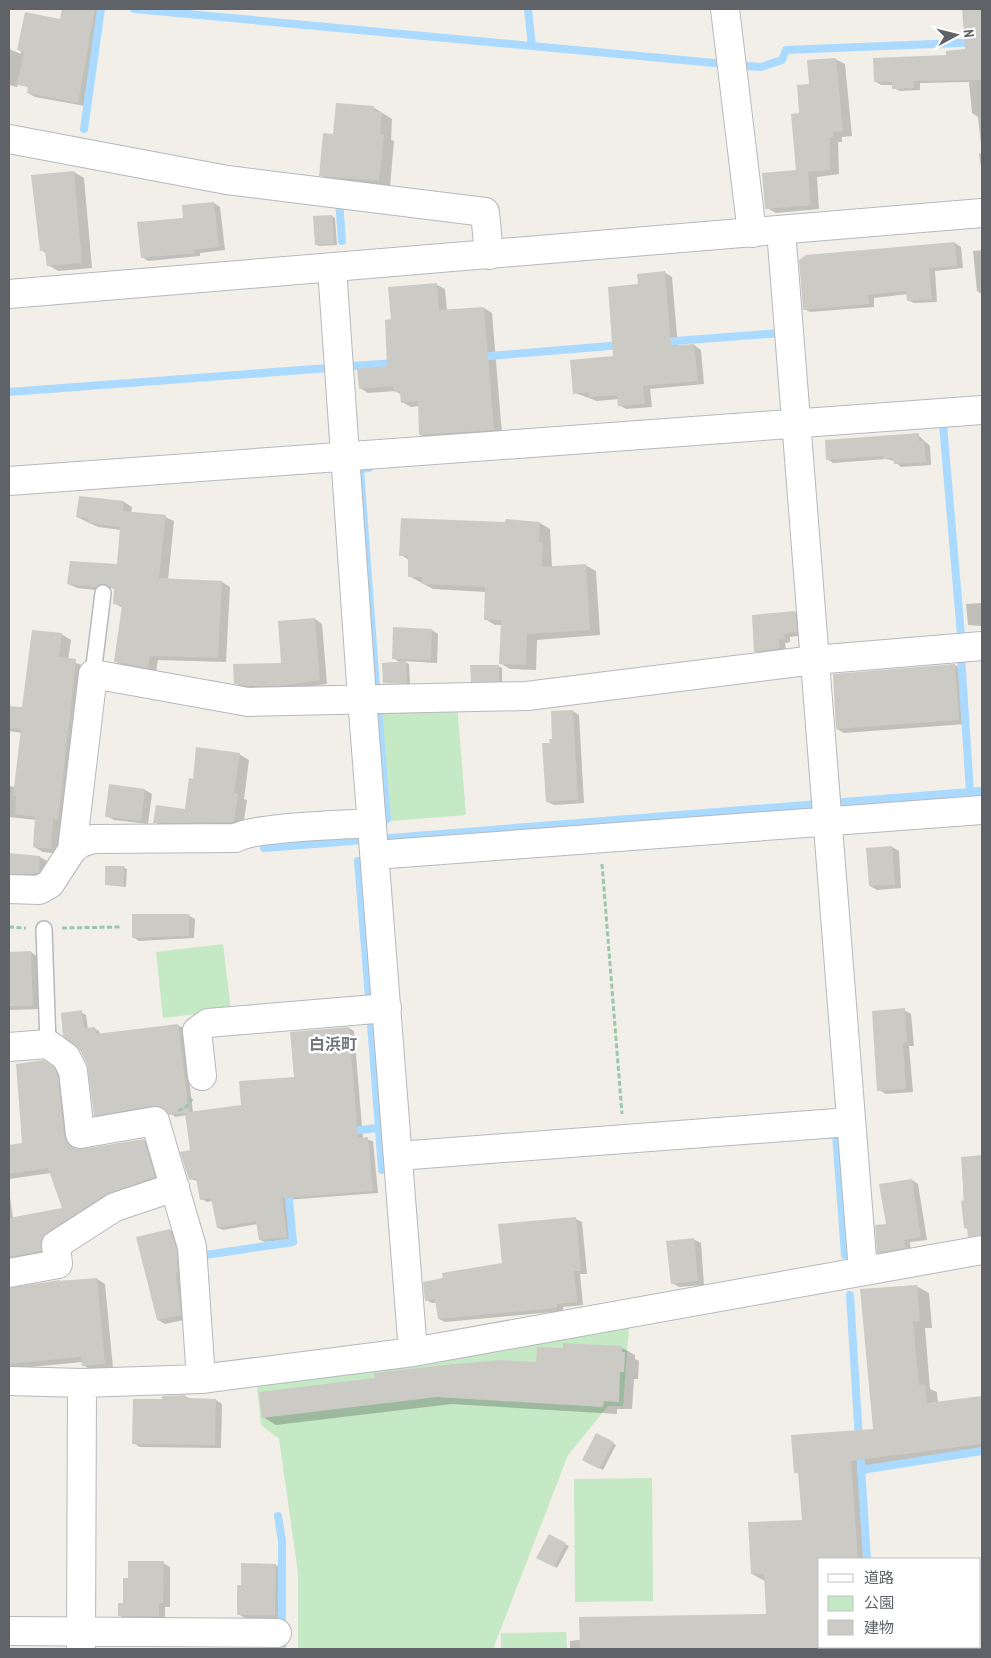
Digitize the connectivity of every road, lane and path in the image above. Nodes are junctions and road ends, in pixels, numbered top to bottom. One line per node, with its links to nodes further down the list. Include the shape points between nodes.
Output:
1 (725, 9): 5 (street)
2 (9, 139): 6 (street, via 226,180 485,212)
3 (982, 213): 4 (street)
4 (781, 230): 5 (street); 10 (street)
5 (752, 233): 6 (street)
6 (489, 255): 7 (street)
7 (332, 268): 8 (street); 11 (street)
8 (9, 294)
9 (982, 410): 10 (street)
10 (796, 424): 11 (street); 15 (street)
11 (345, 456): 12 (street); 17 (street)
12 (9, 480)
13 (103, 593): 16 (lane)
14 (982, 646): 15 (street)
15 (814, 660): 17 (street, via 527,696); 19 (street)
16 (93, 674): 17 (street, via 248,702); 22 (street)
17 (362, 698): 21 (street)
18 (982, 810): 19 (street)
19 (825, 811): 20 (street); 30 (street)
20 (600, 838): 21 (street); 31 (path)
21 (373, 839): 22 (street, via 262,831 236,838 93,839); 25 (street)
22 (72, 850): 23 (street, via 50,884 39,890)
23 (9, 889)
24 (44, 929): 26 (lane)
25 (387, 1008): 28 (street, via 208,1023 198,1031); 32 (street)
26 (48, 1044): 27 (street); 29 (street, via 66,1057 73,1071 80,1134)
27 (9, 1048)
28 (202, 1076): 29 (path, via 200,1087 186,1107)
29 (155, 1121): 33 (street)
30 (850, 1122): 31 (street); 35 (street)
31 (624, 1139): 32 (street)
32 (398, 1156): 37 (street)
33 (174, 1187): 36 (street, via 115,1207 56,1246 58,1264); 38 (street, via 195,1262)
34 (982, 1250): 35 (street)
35 (863, 1271): 37 (street)
36 (9, 1273)
37 (413, 1352): 38 (street)
38 (201, 1379): 40 (street)
39 (9, 1381): 40 (street)
40 (82, 1383): 43 (street)
41 (9, 1631): 43 (street)
42 (278, 1633): 43 (street)
43 (81, 1640)

